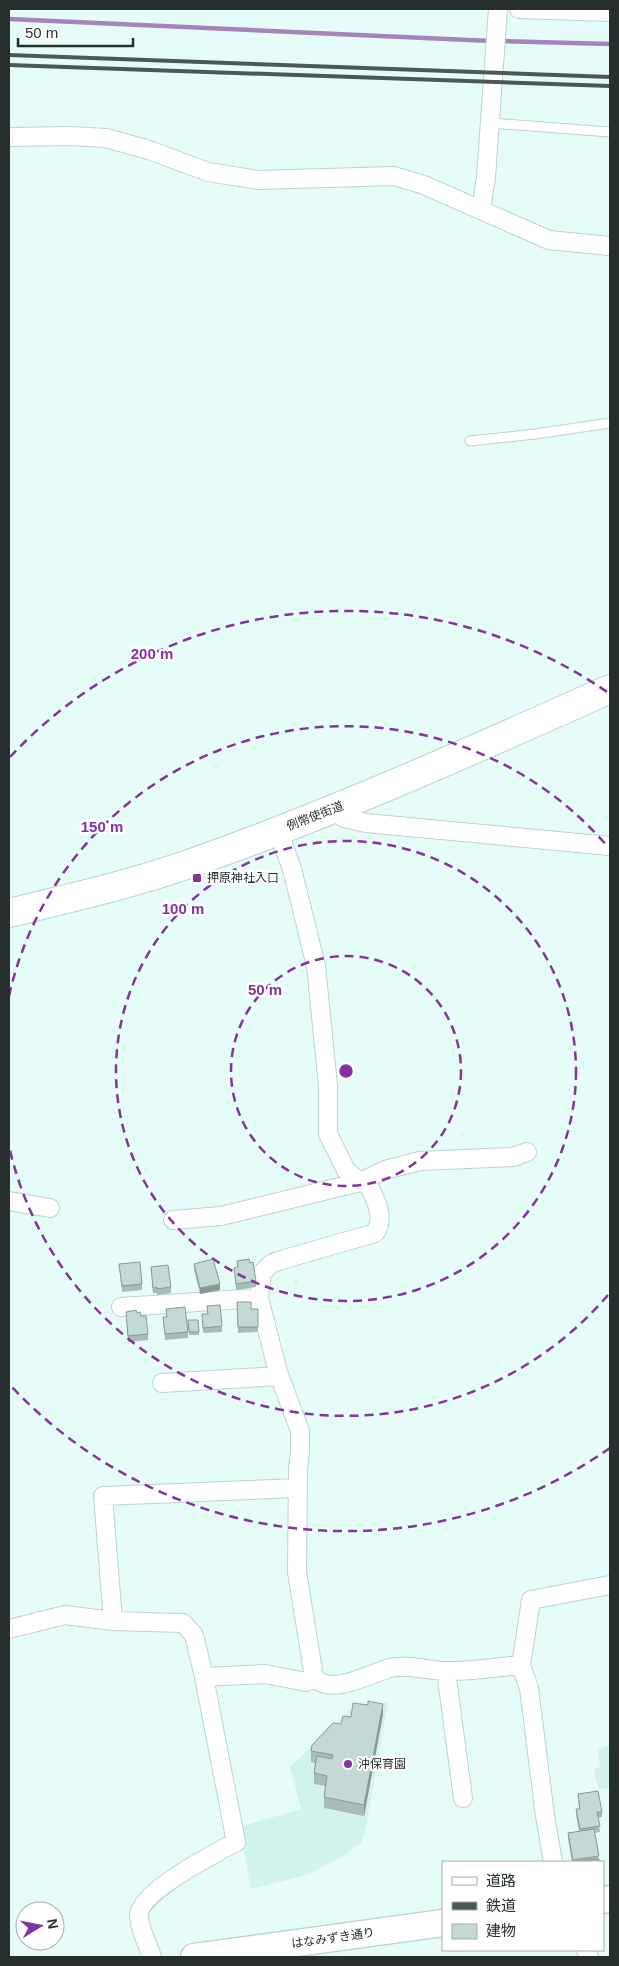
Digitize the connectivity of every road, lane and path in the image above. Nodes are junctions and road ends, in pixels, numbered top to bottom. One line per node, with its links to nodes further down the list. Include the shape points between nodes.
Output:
1 (519, 9): 3 (street)
2 (497, 12): 4 (street)
3 (610, 12)
4 (490, 123): 5 (lane); 7 (street)
5 (610, 132)
6 (9, 137): 7 (street, via 106,138 150,150 208,172 258,180 394,176 424,185)
7 (481, 210): 8 (street, via 549,240)
8 (610, 246)
9 (610, 423): 10 (lane)
10 (470, 441)
11 (610, 689): 12 (highway, 例幣使街道)
12 (332, 810): 13 (highway, 例幣使街道); 14 (street, via 344,818 366,823)
13 (278, 830): 15 (highway, 例幣使街道, via 136,881); 17 (street, via 292,869 316,966 328,1086 328,1134 346,1170)
14 (610, 846)
15 (9, 913)
16 (526, 1152): 17 (street, via 514,1157 420,1161 385,1170)
17 (363, 1181): 20 (street, via 221,1216); 21 (street, via 380,1215 375,1233 271,1264 262,1273)
18 (9, 1201): 19 (street)
19 (50, 1208)
20 (173, 1220)
21 (259, 1298): 22 (street); 23 (street)
22 (121, 1307)
23 (279, 1376): 24 (street); 25 (street, via 300,1430)
24 (162, 1383)
25 (297, 1488): 27 (street, via 103,1496); 32 (street, via 296,1572)
26 (610, 1586): 29 (street, via 530,1600)
27 (113, 1621): 28 (street, via 65,1615); 31 (street, via 183,1623 194,1635)
28 (9, 1629)
29 (521, 1665): 30 (street); 34 (street, via 529,1688)
30 (446, 1671): 32 (street, via 393,1667 351,1682 333,1684 322,1684); 33 (street)
31 (204, 1676): 32 (street, via 265,1674 306,1682); 36 (street, via 236,1842 179,1874 143,1902 138,1916)
32 (314, 1677)
33 (463, 1798)
34 (553, 1861)
35 (442, 1923): 37 (street, はなみずき通り)
36 (152, 1957)
37 (194, 1957)

